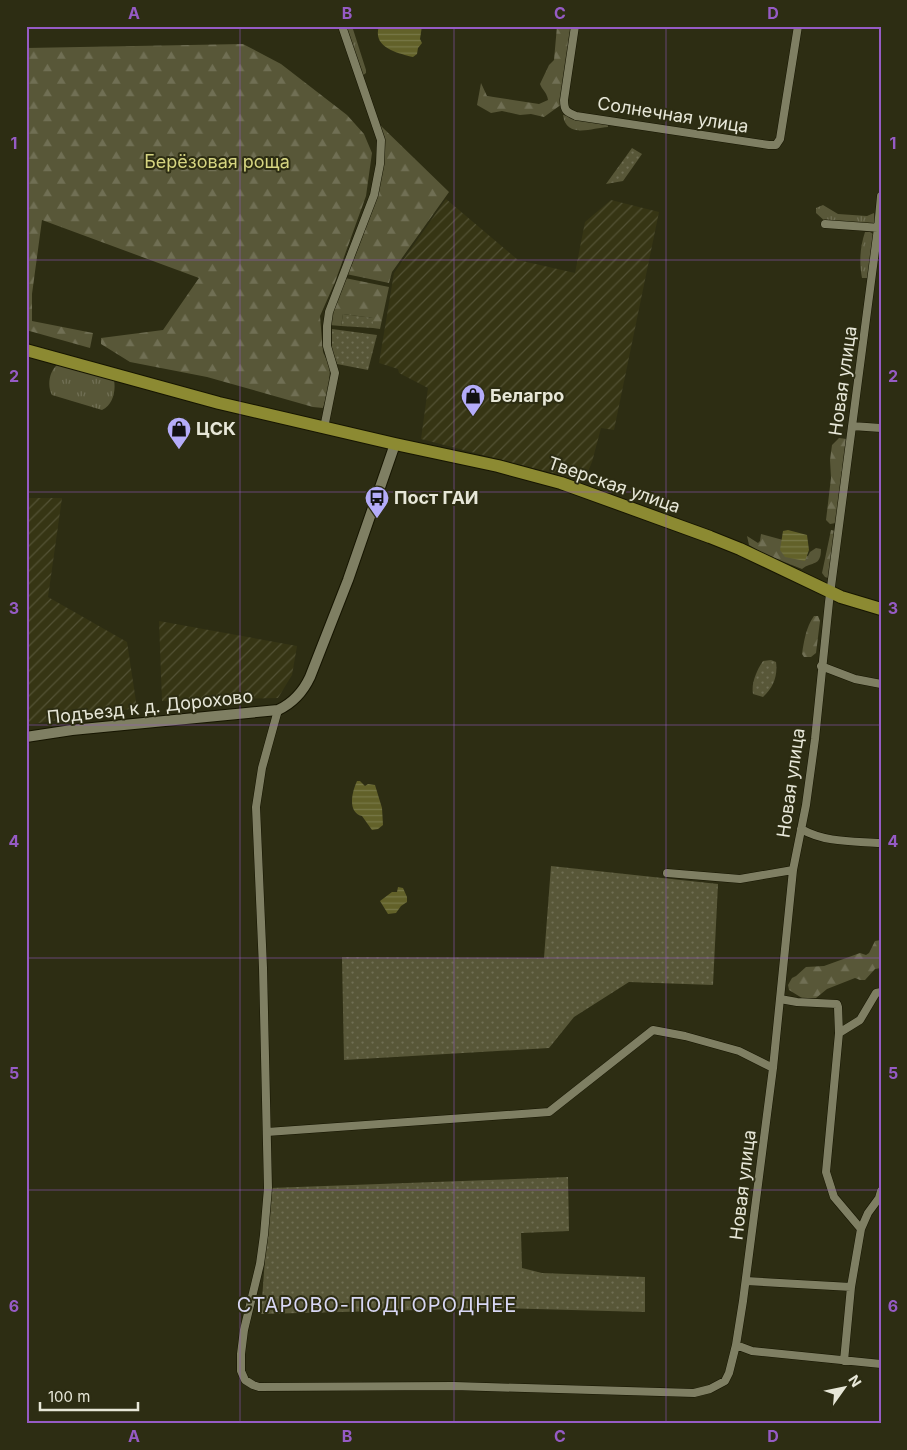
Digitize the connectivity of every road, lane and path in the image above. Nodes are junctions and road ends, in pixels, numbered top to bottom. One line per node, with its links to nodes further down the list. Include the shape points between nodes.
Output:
1 (342, 26): 9 (street, via 380,140 380,164 374,196 329,312 328,346 335,373)
2 (575, 26): 3 (street, Солнечная улица, via 564,100 567,112 576,116 776,145 780,139)
3 (798, 26)
4 (881, 196): 6 (street, Новая улица)
5 (825, 224): 6 (street)
6 (880, 228): 8 (street, Новая улица)
7 (26, 350): 9 (main road, Тверская улица, via 172,391)
8 (852, 426): 10 (street); 12 (street, Новая улица)
9 (324, 428): 11 (main road, Тверская улица)
10 (881, 428)
11 (395, 444): 12 (main road, Тверская улица, via 498,466 577,489 740,549); 16 (street, via 348,580 308,682 294,700)
12 (830, 592): 13 (main road, Тверская улица); 14 (street, Новая улица)
13 (881, 609)
14 (822, 666): 15 (street, via 855,679); 18 (street, Новая улица)
15 (881, 684)
16 (278, 710): 17 (street, Подъезд к д. Дорохово); 26 (street, via 262,768 256,807)
17 (26, 736)
18 (801, 829): 19 (street, via 828,840); 20 (street, Новая улица)
19 (881, 843)
20 (793, 870): 21 (street, via 740,878); 23 (street, Новая улица)
21 (667, 873)
22 (881, 992): 24 (street, via 876,993 860,1020)
23 (780, 999): 24 (street, via 837,1004); 25 (street, Новая улица)
24 (839, 1033): 28 (street, via 826,1172 834,1197)
25 (773, 1068): 26 (street, via 739,1051 653,1030 549,1112); 29 (street, Новая улица)
26 (267, 1132): 31 (street, Новая улица, via 268,1188 264,1235 241,1354 241,1371 245,1380 253,1385 454,1386 694,1393 725,1380)
27 (881, 1191): 28 (street)
28 (861, 1229): 30 (street)
29 (746, 1281): 30 (street); 31 (street, Новая улица)
30 (851, 1287): 32 (street)
31 (736, 1345): 32 (street, via 752,1351)
32 (844, 1361): 33 (street)
33 (881, 1364)

